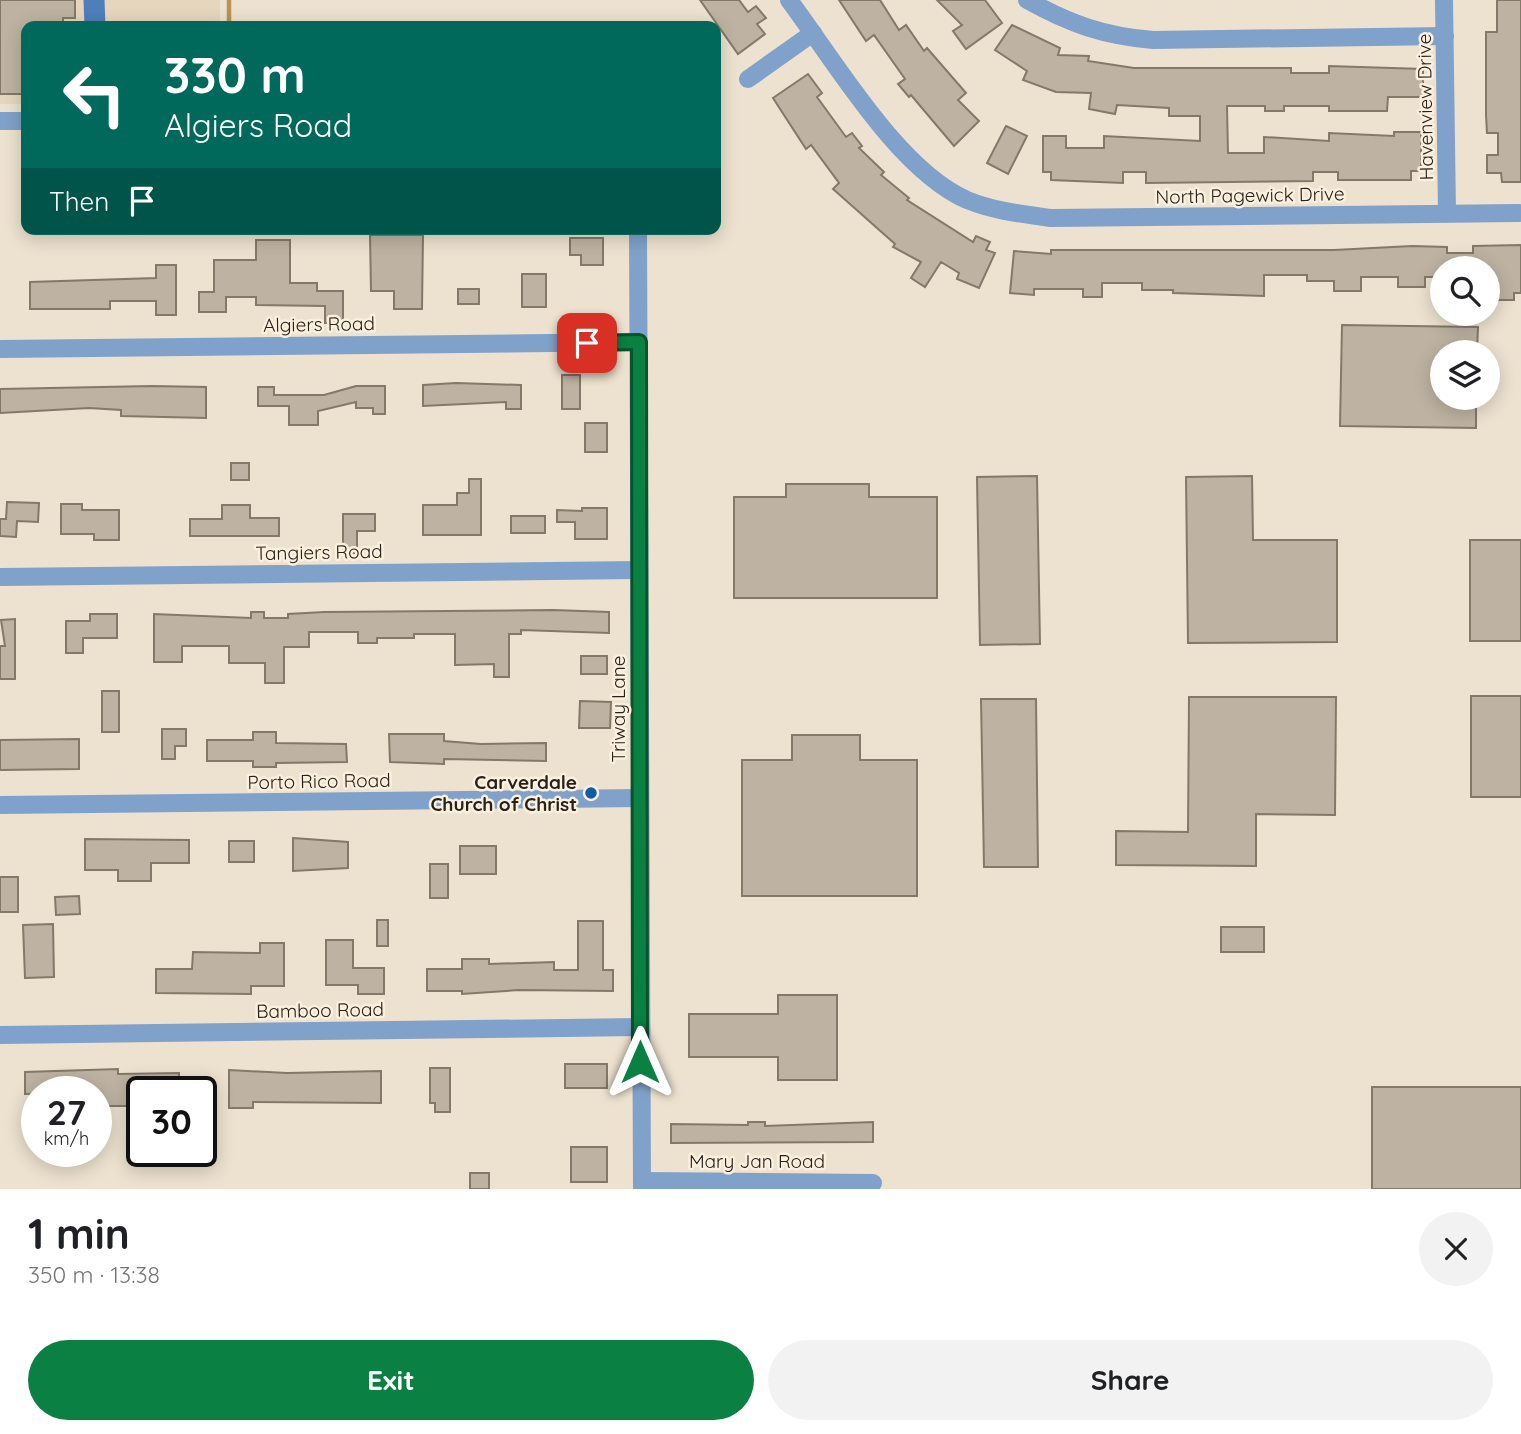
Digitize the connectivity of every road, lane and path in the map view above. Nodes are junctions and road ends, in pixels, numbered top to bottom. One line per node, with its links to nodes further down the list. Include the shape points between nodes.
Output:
1 (94, 0): 5 (street)
2 (789, 0): 6 (street, North Pagewick Drive)
3 (1027, 0): 7 (street, via 1079,26 1115,37)
4 (1444, 0): 7 (street, Havenview Drive)
5 (94, 21)
6 (813, 33): 8 (street); 11 (street, North Pagewick Drive, via 900,148 932,178 965,199 1004,212 1051,218)
7 (1445, 36): 11 (street, Havenview Drive)
8 (748, 79)
9 (0, 121): 10 (street)
10 (21, 121)
11 (1447, 213): 12 (street, North Pagewick Drive)
12 (1519, 213)
13 (638, 235): 14 (street, Triway Lane)
14 (639, 342): 15 (street, Algiers Road); 16 (street, Triway Lane)
15 (0, 349)
16 (638, 570): 17 (street, Tangiers Road); 18 (street, Triway Lane)
17 (0, 577)
18 (639, 798): 19 (street, Porto Rico Road); 20 (street, Triway Lane)
19 (0, 805)
20 (640, 1027): 21 (street, Bamboo Road); 23 (street, Triway Lane)
21 (0, 1035)
22 (873, 1183): 23 (street, Mary Jan Road)
23 (642, 1185)

